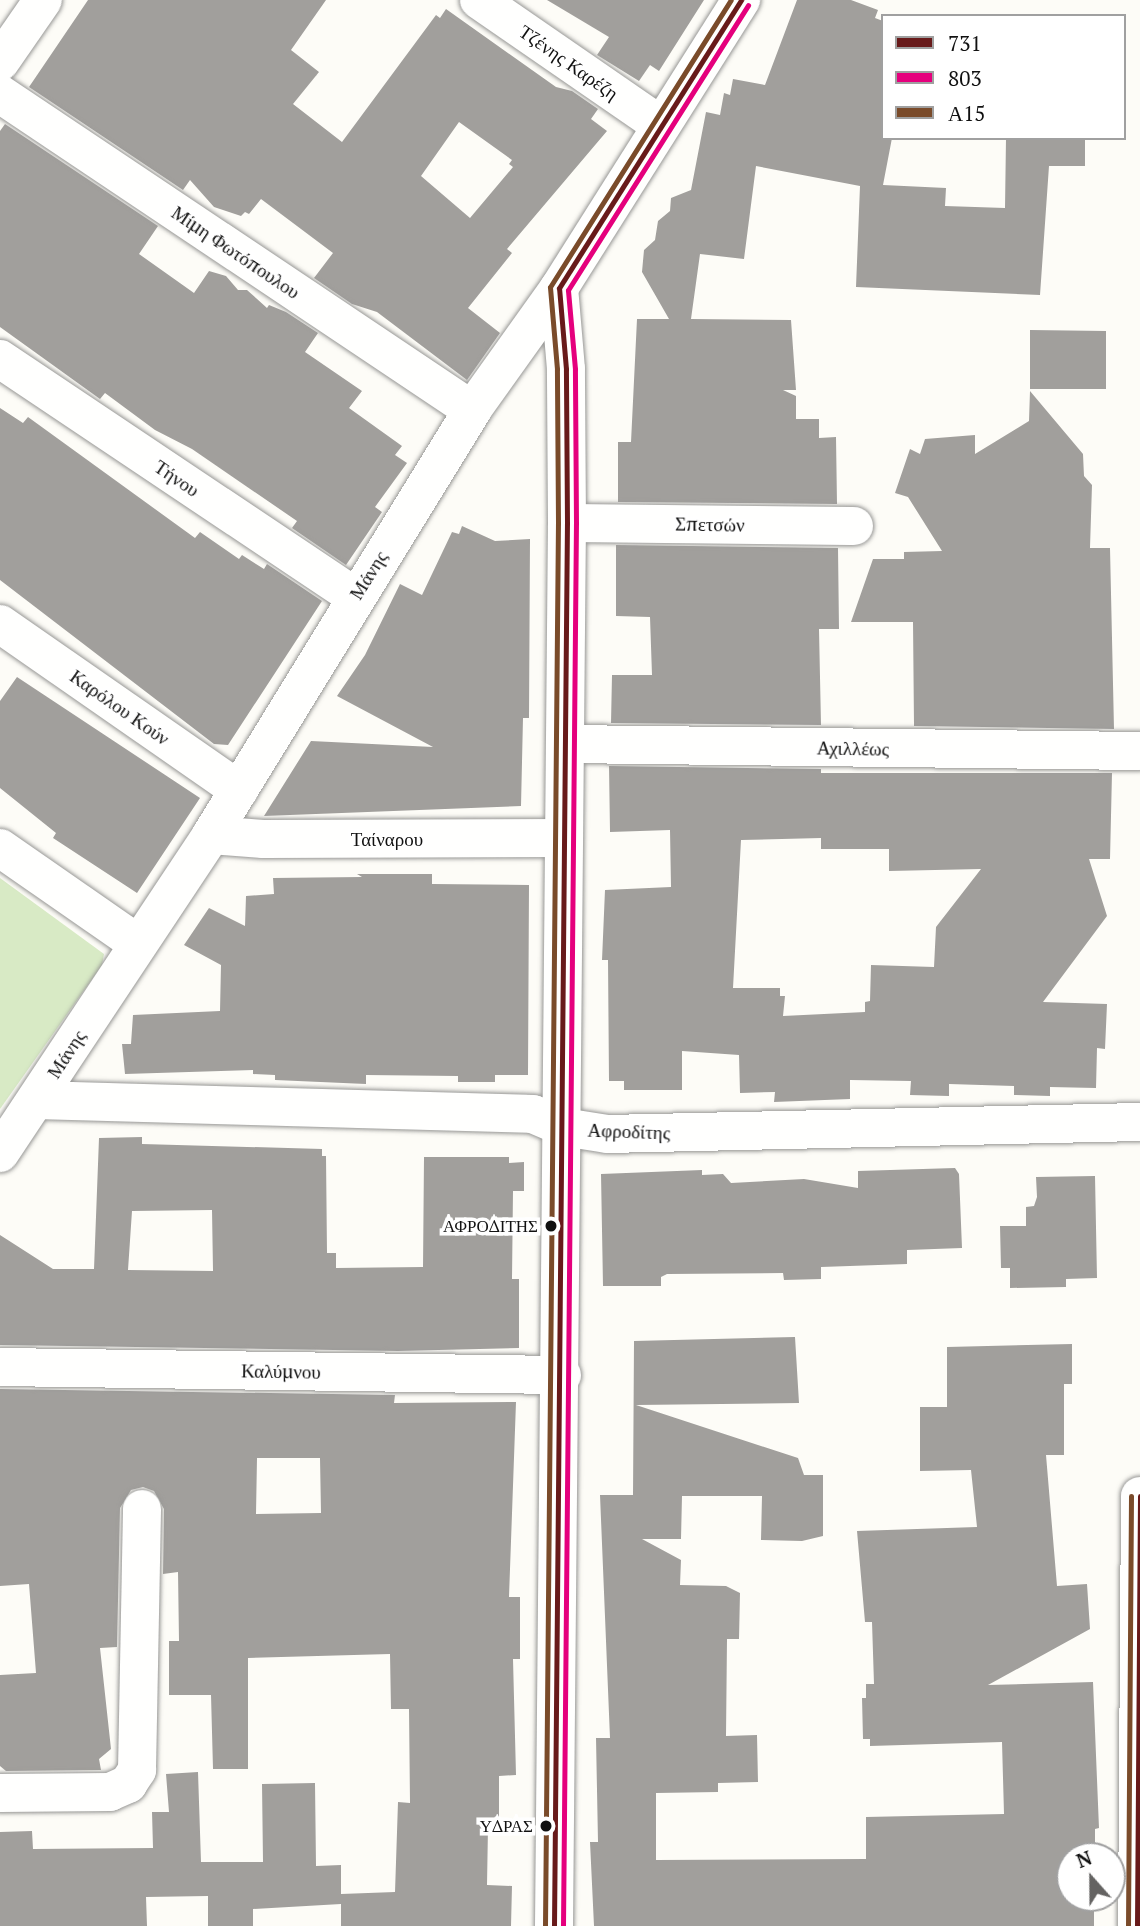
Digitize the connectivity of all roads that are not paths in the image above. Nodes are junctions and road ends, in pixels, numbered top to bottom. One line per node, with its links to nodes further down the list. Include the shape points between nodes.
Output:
1 (43, 0): 4 (street)
2 (479, 0): 6 (street, Τζένης Καρέζη)
3 (741, 0): 6 (street, Μάνης)
4 (0, 62)
5 (0, 94): 9 (street, Μίμη Φωτόπουλου)
6 (660, 125): 7 (street, Μάνης)
7 (559, 288): 9 (street, Μάνης); 10 (street, via 566,369)
8 (0, 359): 12 (street, Τήνου)
9 (472, 410): 12 (street, Μάνης)
10 (567, 523): 11 (street, Σπετσών); 14 (street)
11 (854, 526)
12 (355, 597): 16 (street, Μάνης)
13 (0, 624): 16 (street, Καρόλου Κούν)
14 (566, 744): 15 (street, Αχιλλέως); 18 (street)
15 (1140, 751)
16 (239, 790): 17 (street, Μάνης)
17 (211, 835): 18 (street, Ταίναρου, via 263,839); 20 (street, Μάνης)
18 (564, 838): 23 (street)
19 (0, 848): 20 (street)
20 (138, 944): 21 (street, Μάνης)
21 (36, 1100): 23 (street, Αφροδίτης, via 533,1114); 24 (street, Μάνης)
22 (1140, 1122): 23 (street, Αφροδίτης, via 607,1134)
23 (563, 1127): 26 (street)
24 (0, 1153)
25 (0, 1367): 26 (street, Καλύμνου)
26 (562, 1375): 30 (street)
27 (1140, 1496): 31 (street)
28 (142, 1509): 29 (street, via 137,1770 128,1784 110,1792)
29 (0, 1793)
30 (554, 1926)
31 (1137, 1926)

